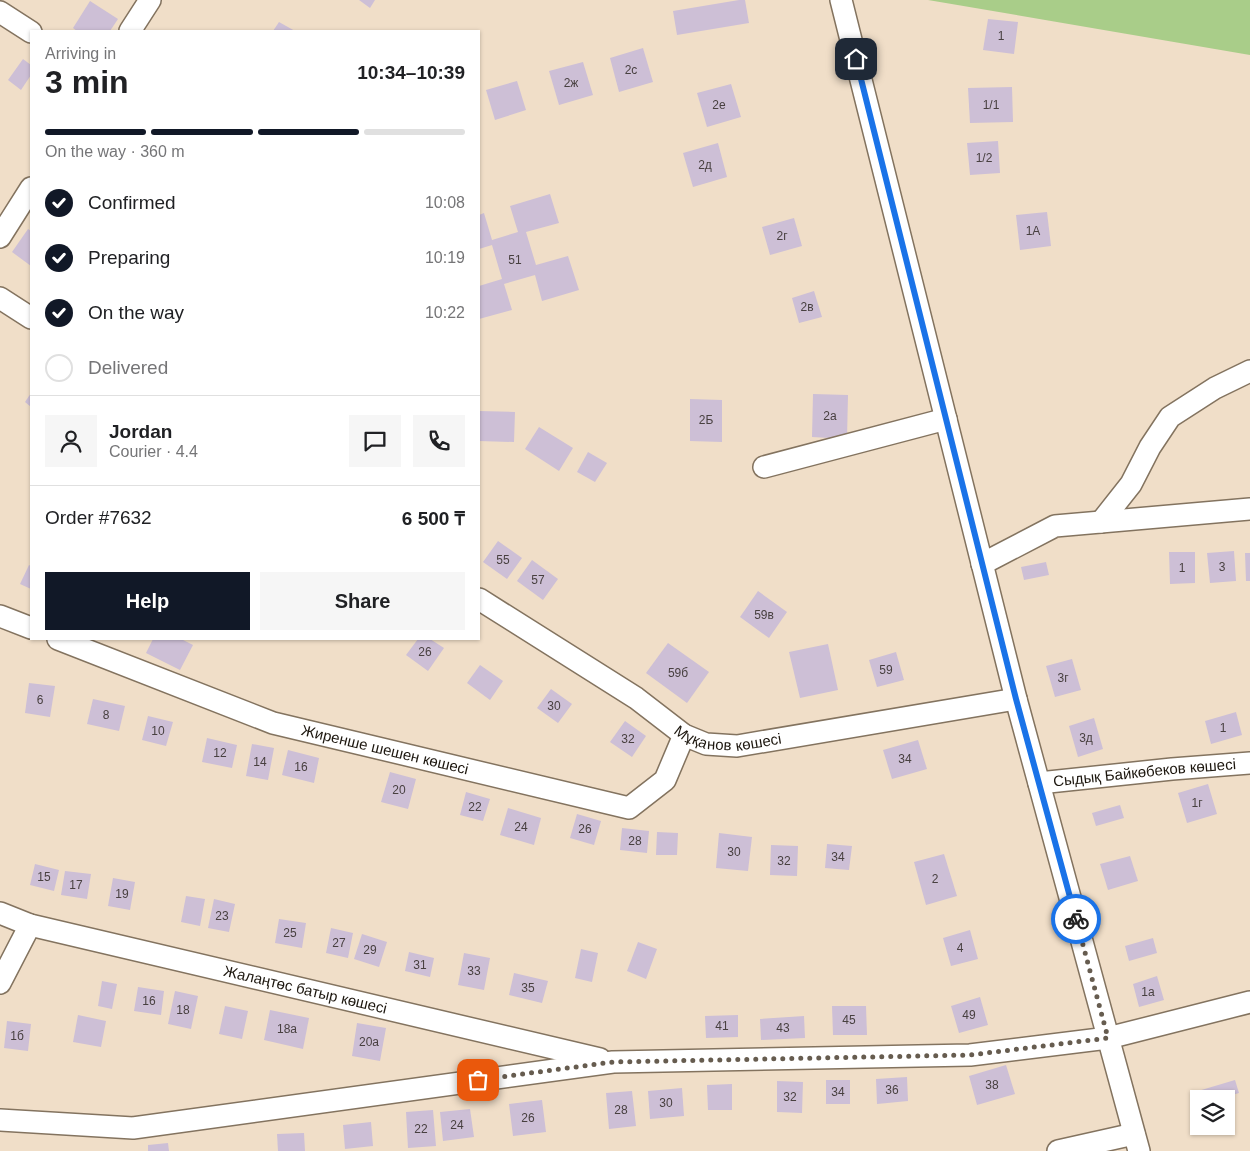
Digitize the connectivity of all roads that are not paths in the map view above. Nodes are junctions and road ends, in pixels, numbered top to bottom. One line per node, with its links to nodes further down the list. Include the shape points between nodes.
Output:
1 (150, 0): 4 (street)
2 (838, 1): 11 (street)
3 (0, 12): 5 (street)
4 (131, 30)
5 (30, 31)
6 (30, 190): 7 (street)
7 (0, 237)
8 (0, 298): 9 (street)
9 (30, 317)
10 (1250, 371): 14 (street, via 1215,388 1170,417 1130,484)
11 (946, 418): 12 (street); 15 (street)
12 (764, 467)
13 (1250, 509): 14 (street)
14 (1100, 522): 15 (street, via 1055,526)
15 (982, 564): 20 (street)
16 (480, 600): 21 (street, Мұқанов көшесі, via 636,698)
17 (0, 616): 18 (street)
18 (30, 628)
19 (61, 640): 21 (street, Жиренше шешен көшесі, via 272,723 629,808 665,780)
20 (1016, 699): 21 (street, Мұқанов көшесі, via 737,746 706,744); 23 (street)
21 (684, 735)
22 (1250, 763): 23 (street, Сыдық Байкөбеков көшесі)
23 (1039, 783): 28 (street)
24 (0, 913): 25 (street, Жалаңтөс батыр көшесі)
25 (30, 925): 26 (street); 29 (street, Жалаңтөс батыр көшесі)
26 (0, 982)
27 (1250, 1002): 28 (street, Жалаңтөс батыр көшесі)
28 (1108, 1038): 29 (street, Жалаңтөс батыр көшесі, via 970,1055); 31 (street)
29 (613, 1062): 30 (street, Жалаңтөс батыр көшесі, via 133,1128)
30 (0, 1120)
31 (1137, 1142): 32 (street)
32 (1058, 1151)

